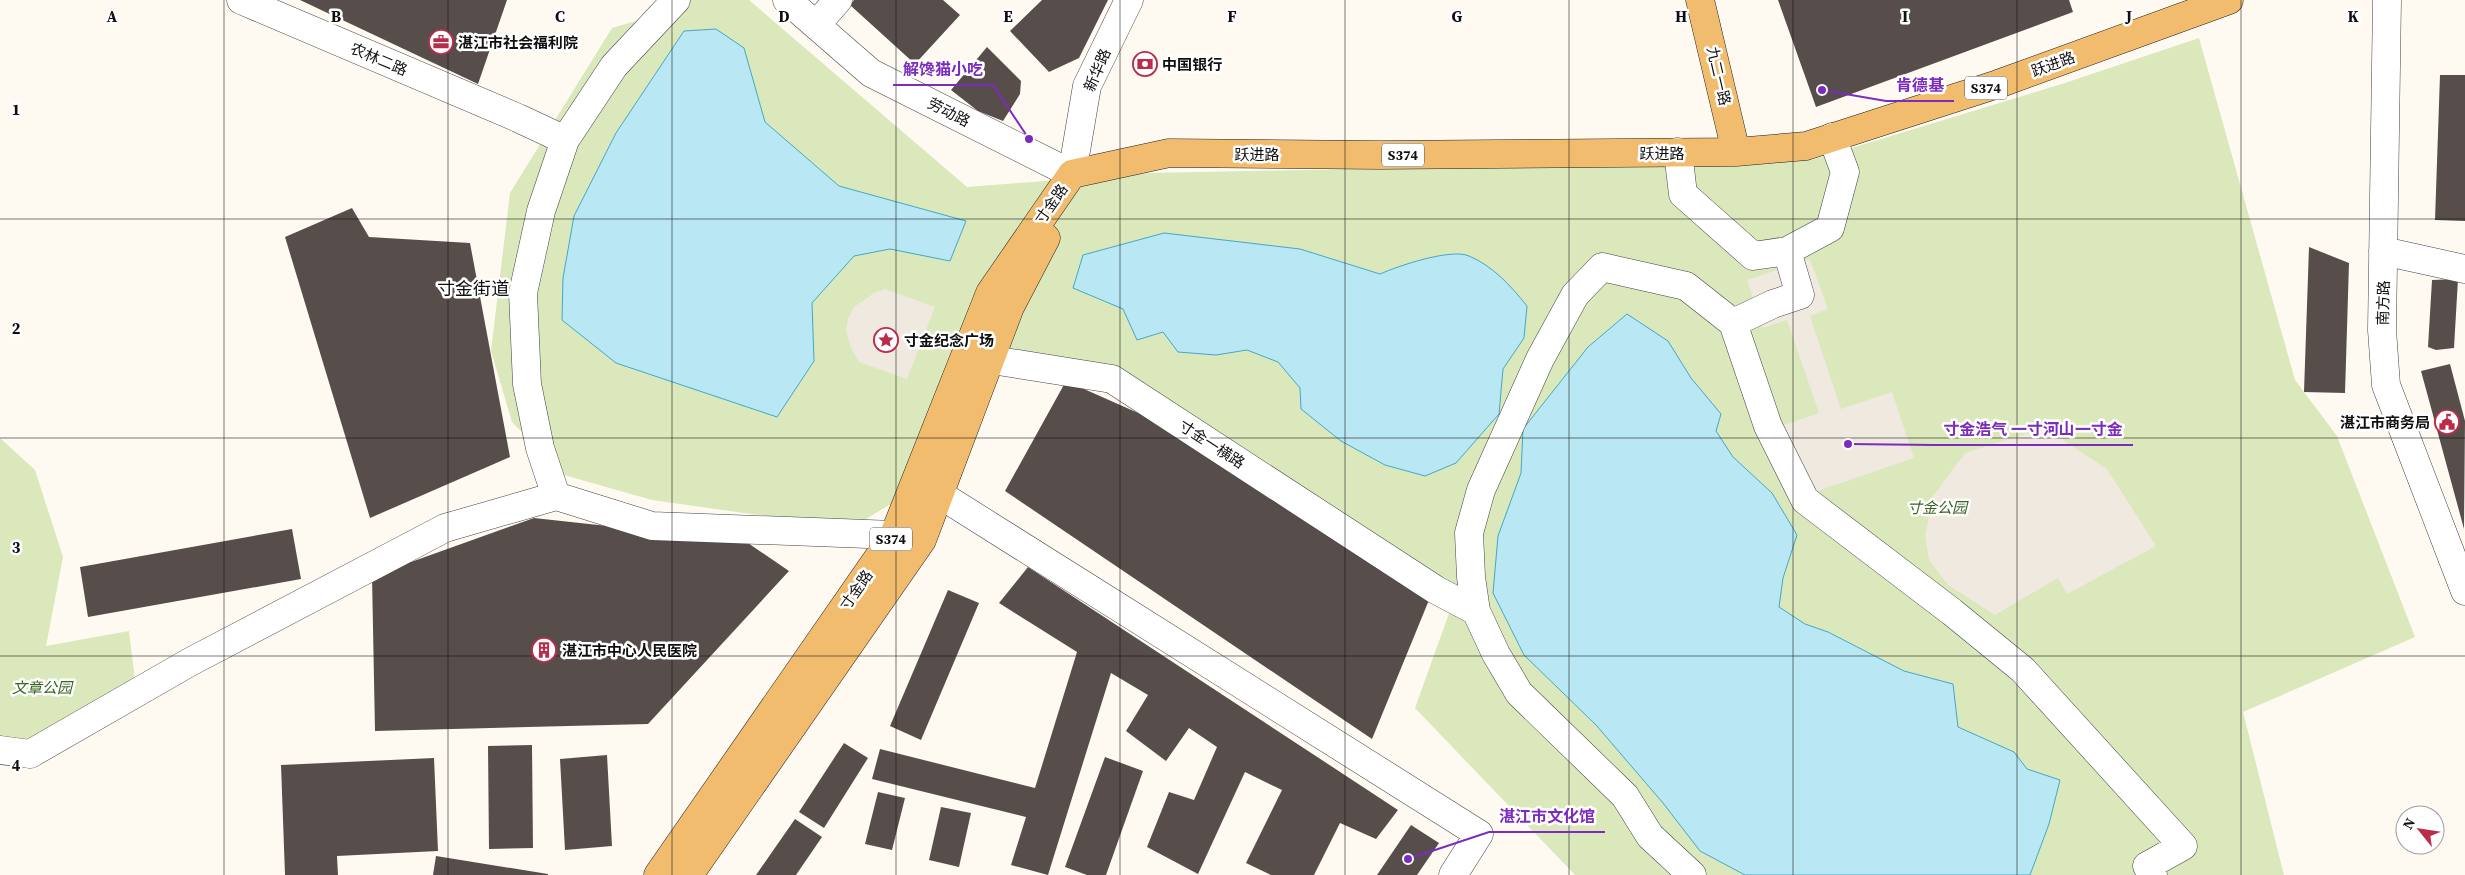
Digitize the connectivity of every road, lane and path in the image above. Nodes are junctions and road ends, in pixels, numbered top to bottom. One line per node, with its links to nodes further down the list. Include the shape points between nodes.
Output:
1 (241, 0): 11 (street, 农林二路)
2 (676, 0): 11 (street, via 614,66)
3 (787, 0): 9 (street, 劳动路)
4 (838, 0): 9 (street)
5 (1129, 0): 14 (street, 新华路, via 1087,86)
6 (2387, 0): 16 (street, 南方路)
7 (2219, 2): 10 (main road, 跃进路 / S374, via 1998,84)
8 (1698, 3): 13 (main road, 九二一路)
9 (816, 25): 14 (street, 劳动路, via 871,73)
10 (1832, 138): 13 (main road, 跃进路 / S374, via 1806,146); 15 (street, via 1845,172 1830,228)
11 (565, 140): 21 (street, via 541,211 523,293 527,384 540,448)
12 (1678, 152): 13 (main road, 跃进路 / S374); 14 (main road, 跃进路 / S374, via 1169,153); 15 (street, via 1683,194 1753,256)
13 (1736, 152)
14 (1072, 174): 19 (main road, 寸金路 / S374, via 1047,237 1010,307)
15 (1787, 250): 18 (street, via 1800,294)
16 (2383, 252): 17 (street); 23 (street, 南方路, via 2382,330 2386,385)
17 (2465, 269)
18 (1733, 323): 24 (street, via 1686,286 1602,267 1575,295 1540,359 1482,490 1469,533); 30 (street, via 1768,426 1805,500 2023,670 2183,846 2147,866)
19 (978, 358): 20 (main road, 寸金路 / S374); 22 (main road, 寸金路 / S374); 24 (street, 寸金一横路, via 1112,379 1436,590)
20 (939, 494): 26 (street, via 1479,834); 28 (main road, 寸金路 / S374, via 922,540)
21 (556, 496): 22 (street, via 652,526); 25 (street, via 445,528 190,662 30,754)
22 (894, 535): 27 (main road, 寸金路 / S374)
23 (2465, 591)
24 (1476, 611): 29 (street, via 1519,693 1625,796 1650,836)
25 (0, 750)
26 (1462, 872)
27 (658, 875)
28 (689, 875)
29 (1692, 875)
30 (2153, 875)

